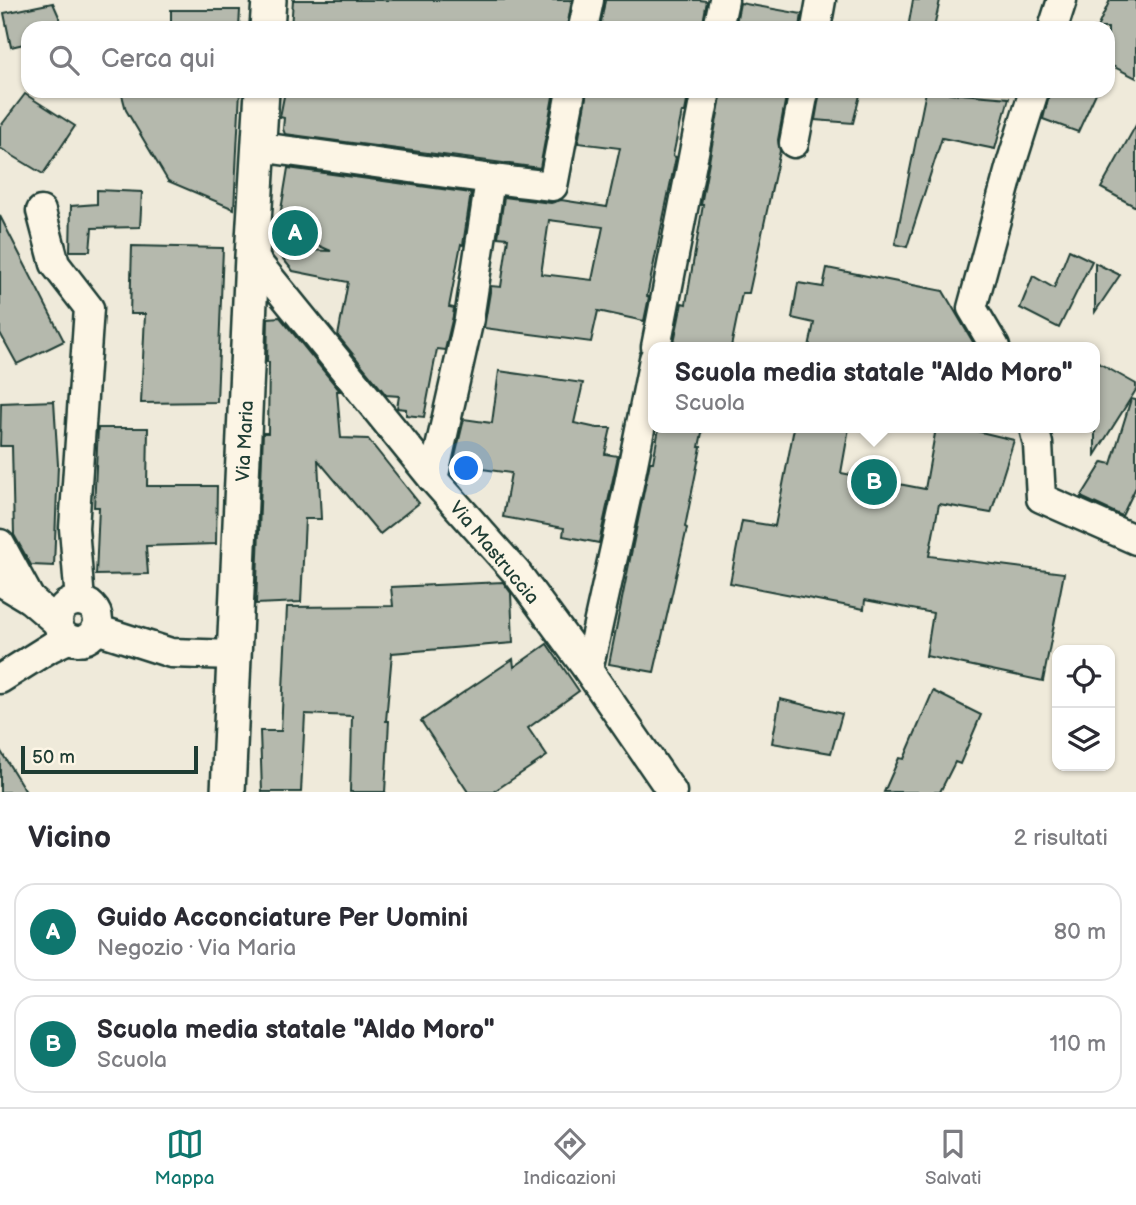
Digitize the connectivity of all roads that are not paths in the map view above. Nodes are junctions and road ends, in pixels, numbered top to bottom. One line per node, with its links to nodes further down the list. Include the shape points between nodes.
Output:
1 (269, 0): 6 (street)
2 (589, 0): 7 (street)
3 (724, 0): 8 (street)
4 (821, 0): 9 (street)
5 (1062, 0): 10 (street)
6 (268, 21)
7 (584, 21)
8 (720, 21)
9 (817, 21)
10 (1055, 21)
11 (262, 98): 17 (street, Via Maria)
12 (570, 98): 18 (street, via 553,187)
13 (705, 98): 21 (street)
14 (803, 98): 16 (street)
15 (1032, 98): 22 (street, via 972,308)
16 (794, 143)
17 (258, 147): 18 (street); 20 (street, Via Maria)
18 (490, 180): 25 (street, via 469,319)
19 (41, 211): 30 (street, via 55,264 89,308 74,528)
20 (252, 256): 25 (street, Via Mastruccia); 33 (street, Via Maria)
21 (657, 342)
22 (992, 342)
23 (648, 385): 34 (street)
24 (1035, 433): 26 (street, via 1041,498)
25 (433, 479): 34 (street, Via Mastruccia, via 516,572)
26 (1136, 541)
27 (0, 544): 29 (street)
28 (0, 582): 29 (street)
29 (30, 599): 32 (street)
30 (80, 601): 31 (street, via 94,610); 32 (street, via 65,606 58,617)
31 (96, 629): 32 (street, via 88,639 75,641); 33 (street, via 171,653)
32 (63, 631): 35 (street, via 51,647)
33 (234, 655): 36 (street, Via Maria)
34 (588, 670): 37 (street, Via Mastruccia)
35 (0, 679)
36 (228, 792)
37 (672, 792)

